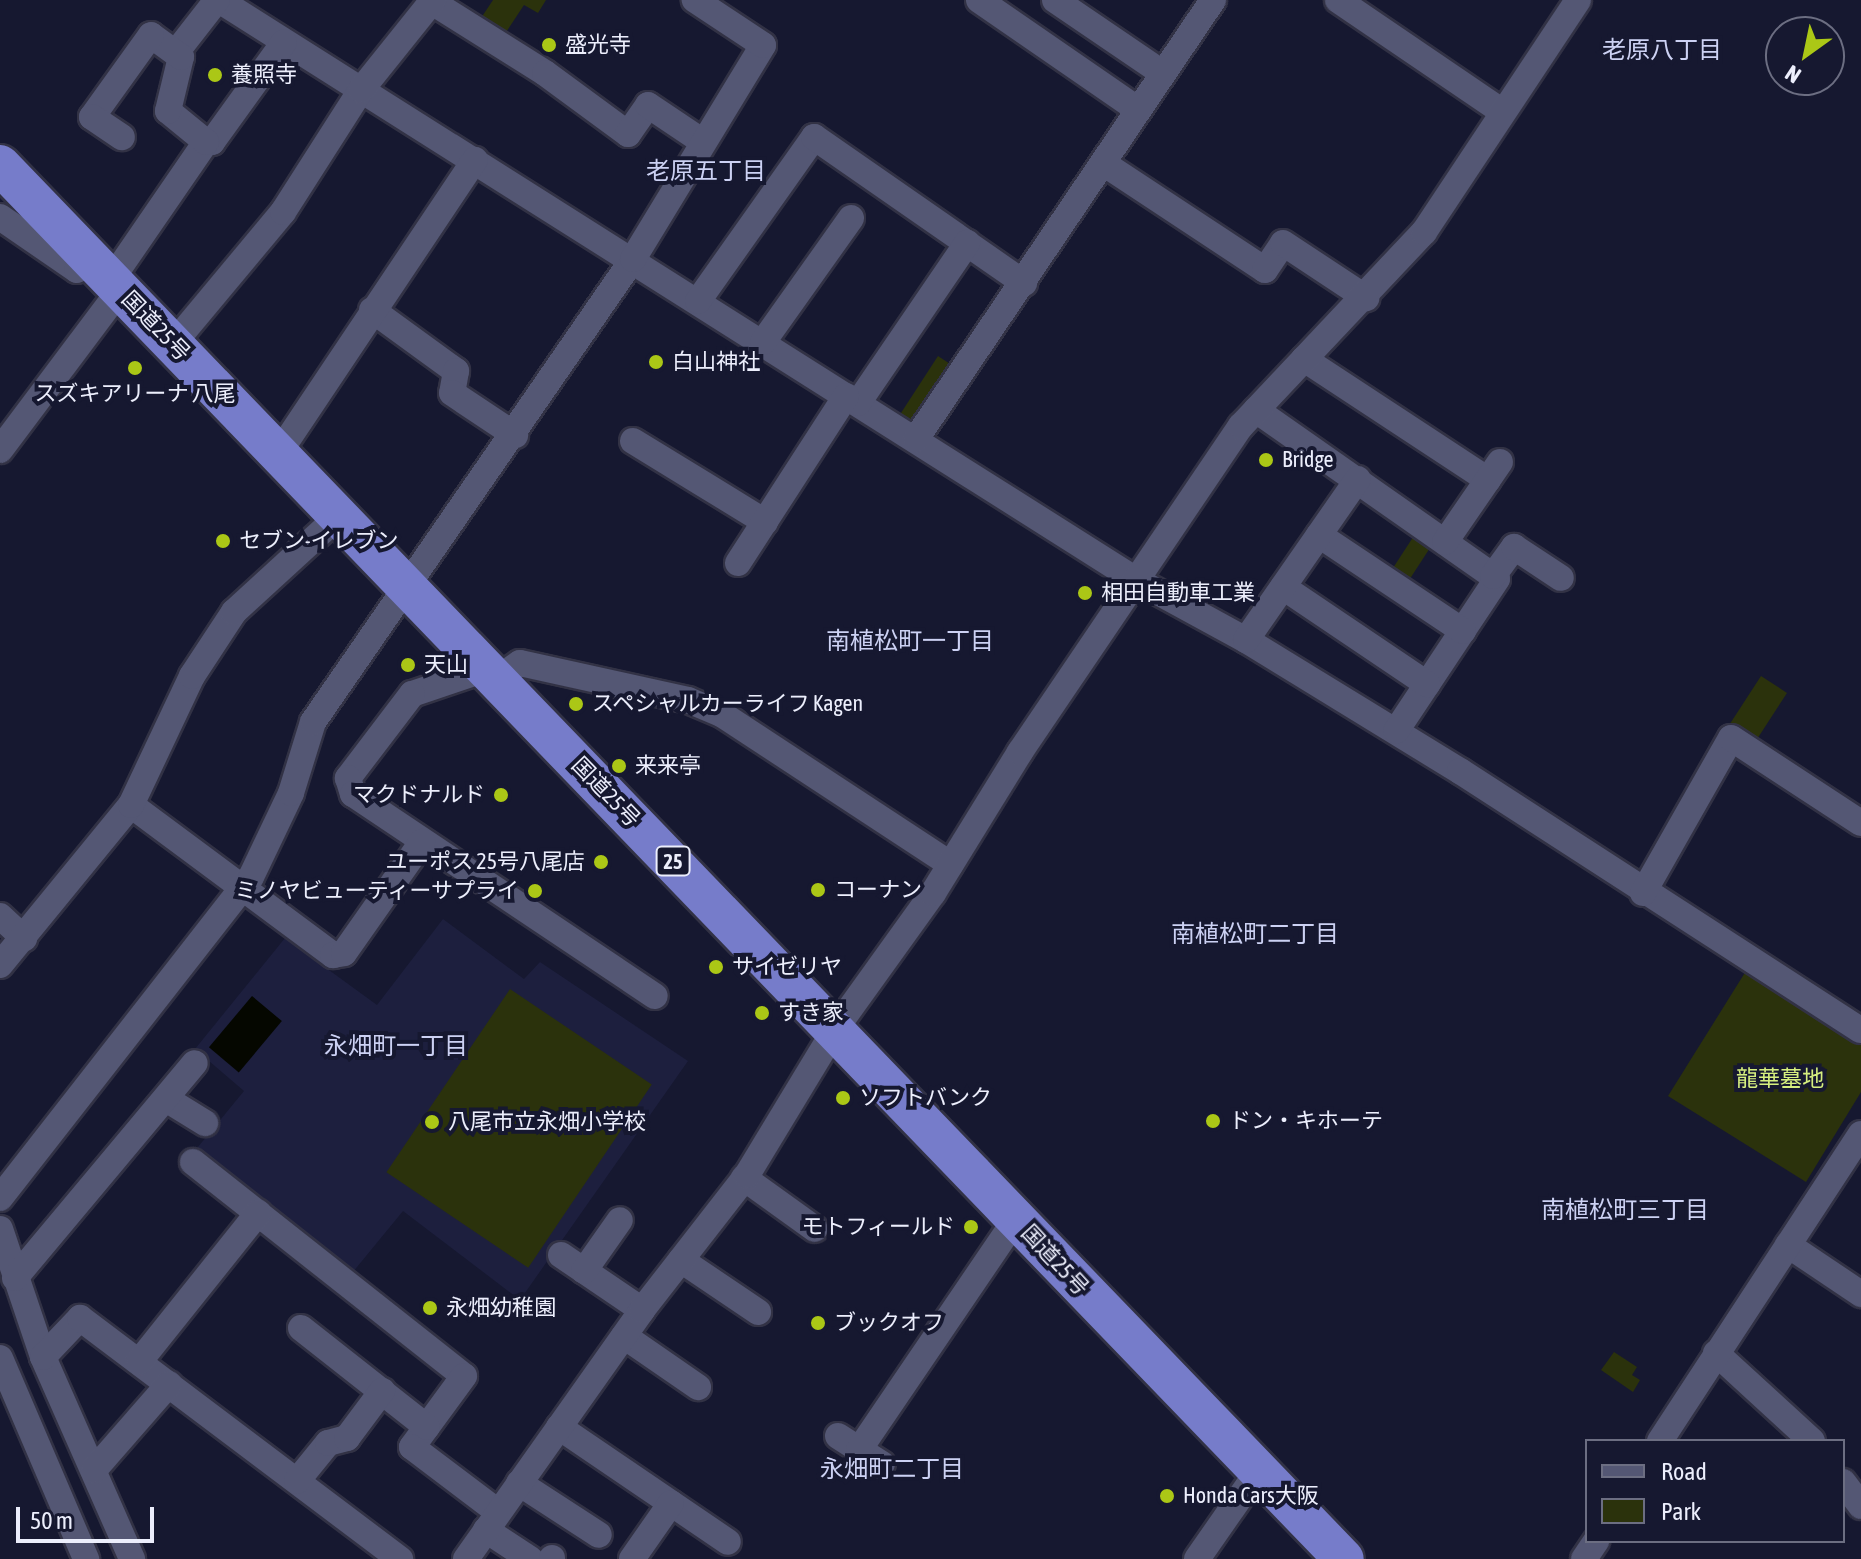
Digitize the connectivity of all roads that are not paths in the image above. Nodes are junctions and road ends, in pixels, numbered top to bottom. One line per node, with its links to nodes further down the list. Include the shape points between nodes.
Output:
1 (218, 0): 9 (street); 10 (street)
2 (695, 0): 17 (street, via 763,45)
3 (979, 0): 13 (street)
4 (1055, 0): 11 (street)
5 (1213, 0): 11 (street)
6 (1338, 0): 14 (street)
7 (1578, 0): 14 (street)
8 (432, 1): 12 (street); 17 (street, via 628,134 648,105)
9 (284, 42): 12 (street); 16 (street, via 212,142)
10 (178, 50): 15 (street, via 151,35 92,117); 16 (street, via 181,57 168,111)
11 (1161, 72): 13 (street)
12 (361, 90): 18 (street); 31 (street, via 283,212)
13 (1137, 109): 19 (street)
14 (1503, 112): 27 (street, via 1424,232)
15 (122, 137)
16 (206, 142): 25 (street)
17 (703, 142): 24 (street)
18 (475, 160): 24 (street); 29 (street)
19 (1103, 163): 26 (street); 27 (street, via 1265,270 1283,243)
20 (0, 165): 25 (highway, 国道25号 / 25)
21 (0, 217): 25 (street, via 77,270)
22 (851, 218): 30 (street)
23 (967, 243): 26 (street); 28 (street, via 814,137); 33 (street)
24 (633, 259): 28 (street); 35 (street)
25 (108, 277): 31 (highway, 国道25号 / 25); 38 (street)
26 (1024, 283): 36 (street)
27 (1366, 298): 32 (street)
28 (698, 301): 30 (street)
29 (372, 310): 35 (street, via 456,371 452,393); 39 (street)
30 (763, 342): 33 (street)
31 (173, 344): 39 (highway, 国道25号 / 25)
32 (1304, 359): 34 (street); 44 (street, via 1494,471)
33 (852, 400): 36 (street); 42 (street)
34 (1256, 410): 40 (street); 48 (street)
35 (515, 435): 49 (street)
36 (916, 439): 48 (street)
37 (633, 441): 42 (street)
38 (0, 450)
39 (278, 454): 41 (highway, 国道25号 / 25)
40 (1358, 479): 43 (street); 44 (street)
41 (340, 515): 49 (highway, 国道25号 / 25); 56 (street, via 234,612 192,676)
42 (765, 522): 45 (street)
43 (1319, 535): 50 (street); 51 (street)
44 (1445, 542): 46 (street)
45 (738, 563)
46 (1493, 576): 47 (street, via 1514,547); 51 (street, via 1497,579)
47 (1561, 578)
48 (1136, 580): 52 (street); 59 (street)
49 (406, 582): 53 (highway, 国道25号 / 25); 60 (street, via 313,722 269,846)
50 (1283, 587): 52 (street); 54 (street)
51 (1463, 631): 54 (street)
52 (1246, 640): 55 (street)
53 (492, 674): 58 (street, via 412,694 348,778 353,794); 59 (street, via 520,663 688,700 725,716); 66 (highway, 国道25号 / 25)
54 (1427, 684): 55 (street)
55 (1396, 731): 61 (street)
56 (131, 805): 60 (street); 63 (street)
57 (1861, 823): 61 (street, via 1731,738)
58 (422, 842): 60 (street, via 344,953 333,955); 65 (street)
59 (950, 864): 66 (street)
60 (242, 889): 74 (street)
61 (1643, 893): 67 (street)
62 (0, 916): 63 (street)
63 (24, 938): 64 (street)
64 (0, 965)
65 (655, 996)
66 (836, 1028): 73 (street); 76 (highway, 国道25号 / 25)
67 (1861, 1030)
68 (195, 1063): 69 (street)
69 (166, 1099): 70 (street); 84 (street)
70 (205, 1123)
71 (1861, 1134): 80 (street)
72 (193, 1162): 75 (street)
73 (744, 1178): 79 (street); 82 (street)
74 (0, 1198)
75 (258, 1213): 93 (street); 97 (street, via 464,1376)
76 (1016, 1219): 101 (street, via 848,1443); 103 (highway, 国道25号 / 25)
77 (620, 1220): 83 (street)
78 (0, 1229): 84 (street)
79 (815, 1229)
80 (1788, 1245): 85 (street); 90 (street)
81 (561, 1255): 83 (street)
82 (681, 1260): 86 (street); 87 (street)
83 (584, 1271): 86 (street)
84 (15, 1278): 91 (street)
85 (1861, 1294)
86 (642, 1310): 89 (street)
87 (758, 1312)
88 (301, 1328): 96 (street)
89 (624, 1336): 95 (street); 98 (street)
90 (1716, 1353): 99 (street); 100 (street)
91 (43, 1357): 93 (street, via 80,1318); 102 (street)
92 (0, 1358): 112 (street)
93 (139, 1362): 94 (street)
94 (169, 1384): 102 (street); 104 (street)
95 (698, 1387)
96 (382, 1391): 97 (street); 104 (street, via 347,1438 328,1443)
97 (427, 1427): 109 (street, via 412,1447)
98 (559, 1427): 105 (street); 107 (street)
99 (1661, 1439)
100 (1810, 1439)
101 (882, 1464)
102 (94, 1470): 113 (street)
103 (1257, 1473): 118 (street); 119 (highway, 国道25号 / 25)
104 (297, 1481): 114 (street)
105 (519, 1483): 109 (street); 110 (street)
106 (1845, 1485): 108 (street)
107 (671, 1503): 111 (street); 117 (street)
108 (1861, 1506)
109 (492, 1521): 115 (street); 116 (street)
110 (599, 1535)
111 (728, 1542)
112 (86, 1559)
113 (132, 1559)
114 (400, 1559)
115 (466, 1559)
116 (530, 1559)
117 (632, 1559)
118 (1197, 1559)
119 (1344, 1559)

